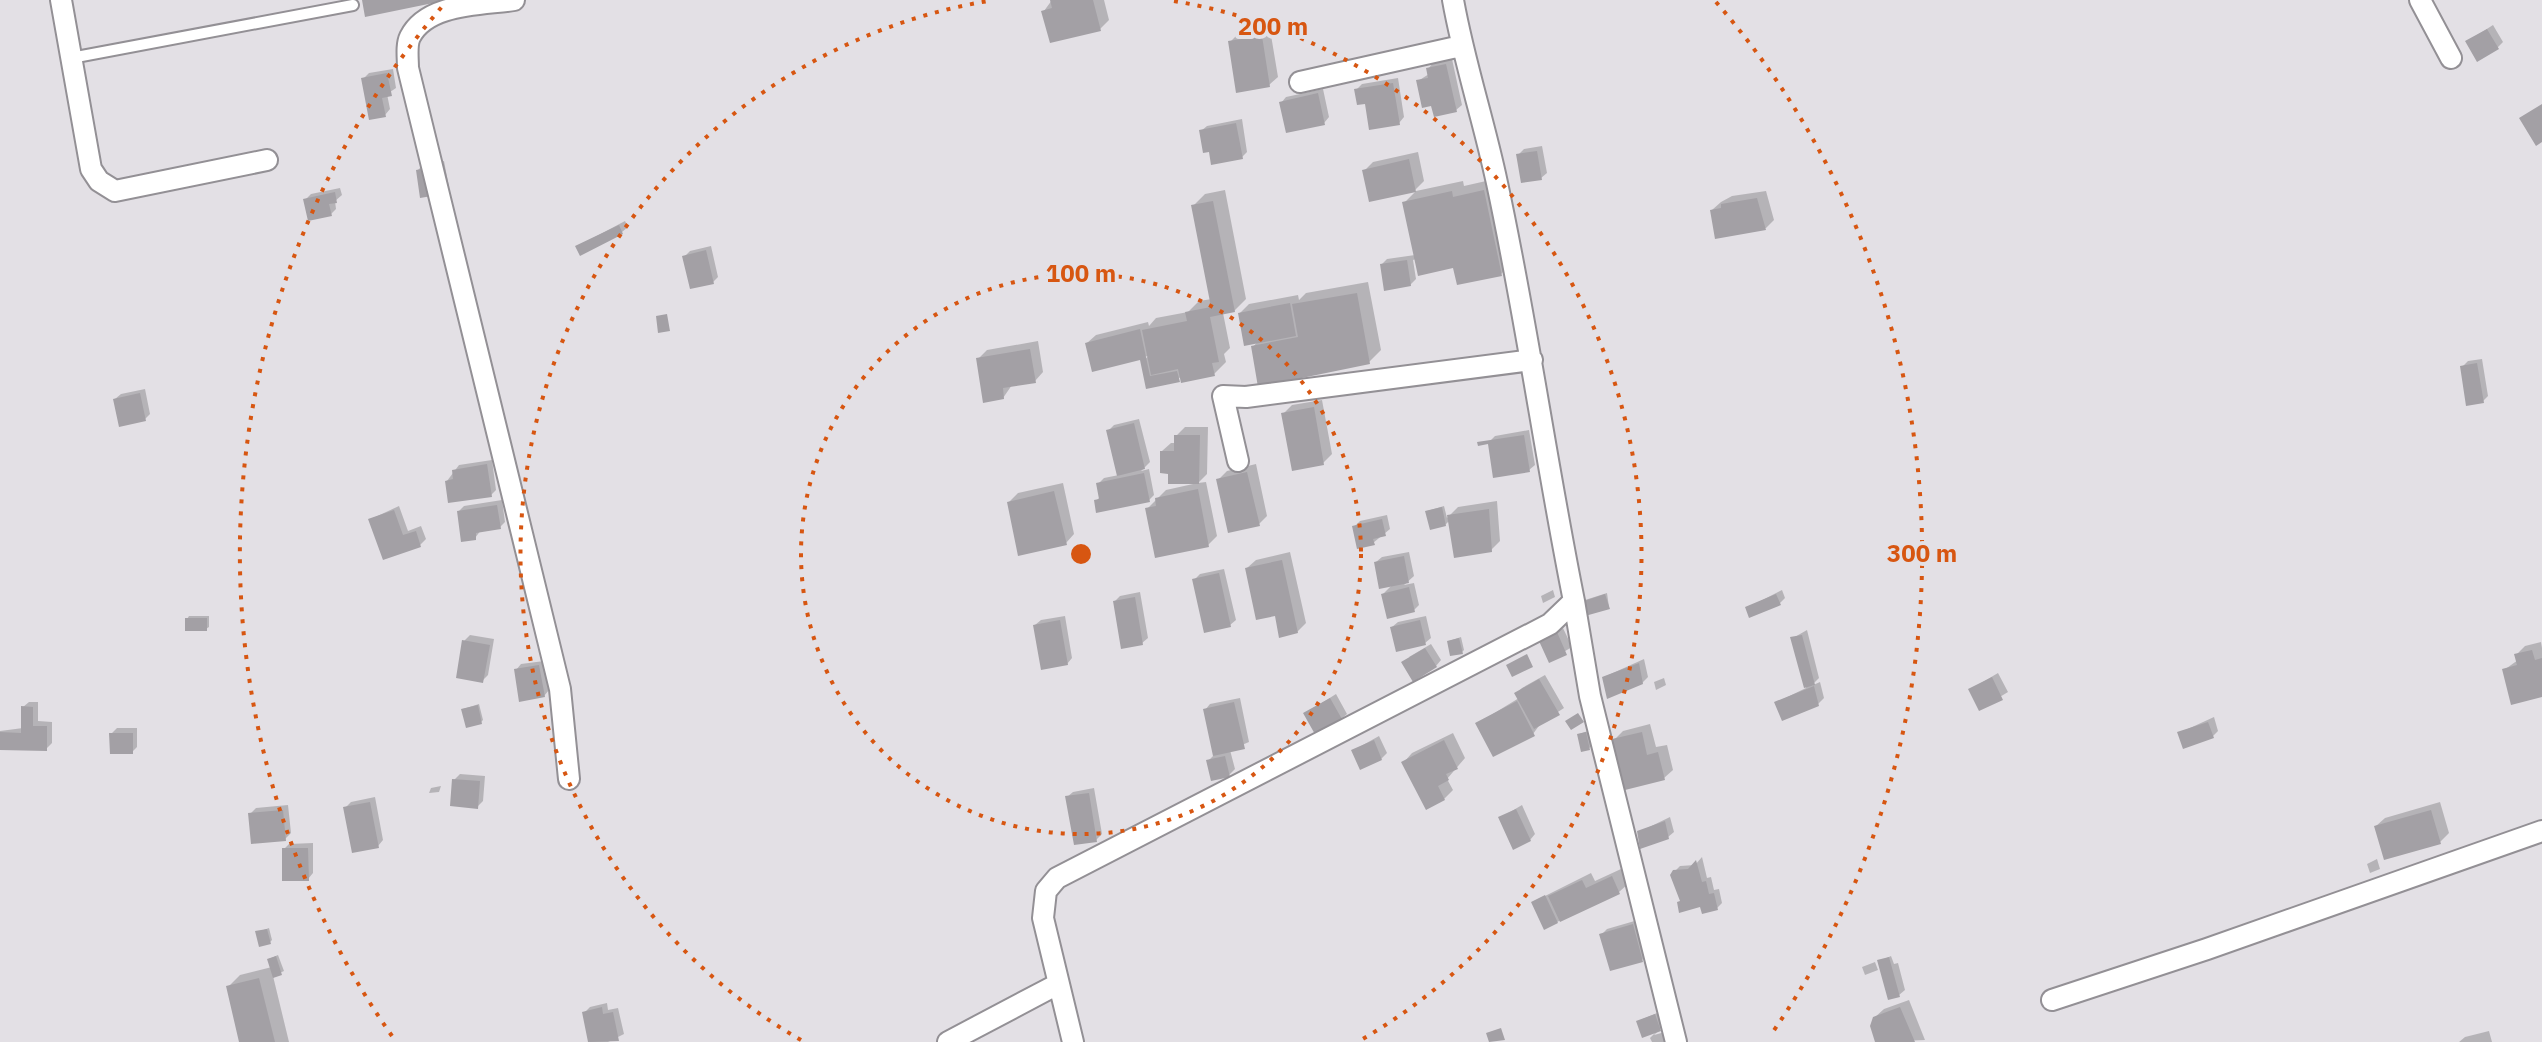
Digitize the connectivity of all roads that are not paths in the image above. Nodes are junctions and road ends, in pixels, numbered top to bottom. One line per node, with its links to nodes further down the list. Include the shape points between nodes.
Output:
1 (61, 0): 7 (street)
2 (514, 0): 14 (street, via 435,13 409,39 408,68 560,689)
3 (1453, 0): 6 (street)
4 (2420, 0): 8 (street)
5 (353, 5): 7 (lane)
6 (1461, 46): 9 (street); 11 (street, via 1497,180)
7 (71, 58): 10 (street, via 91,169 115,191)
8 (2451, 58)
9 (1300, 82)
10 (267, 160)
11 (1532, 360): 12 (street, via 1223,396); 13 (street)
12 (1238, 461)
13 (1574, 601): 16 (street, via 1550,624 1057,878 1042,904); 20 (street, via 1590,696)
14 (569, 779)
15 (2542, 831): 17 (street)
16 (1058, 984): 18 (street); 19 (street)
17 (2052, 1000)
18 (948, 1042)
19 (1073, 1042)
20 (1676, 1042)

